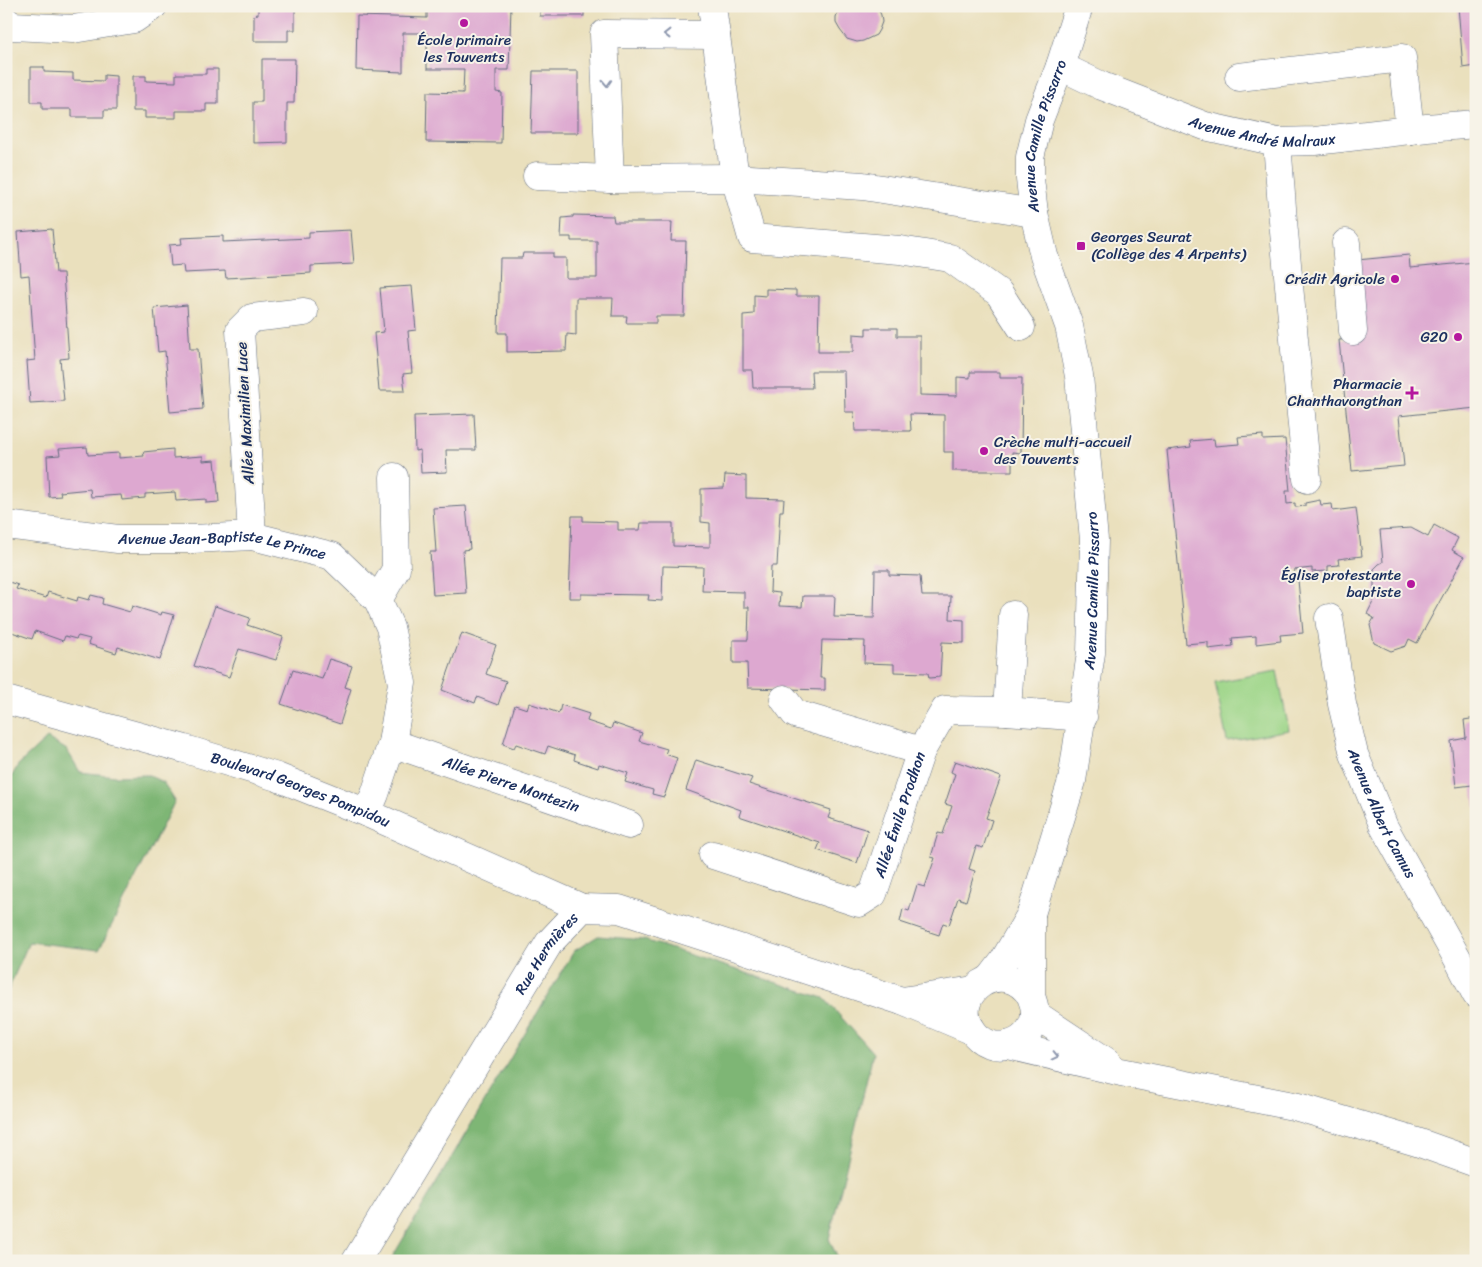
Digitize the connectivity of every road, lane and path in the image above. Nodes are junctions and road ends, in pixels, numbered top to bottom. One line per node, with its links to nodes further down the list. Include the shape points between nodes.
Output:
1 (153, 6): 4 (street, via 134,20 73,29 12,26)
2 (712, 6): 5 (street)
3 (1079, 6): 6 (street, Avenue Camille Pissarro)
4 (6, 21)
5 (716, 35): 12 (street); 13 (street, one-way to 13, via 604,34)
6 (1060, 66): 10 (street, Avenue André Malraux, via 1205,126); 14 (street, Avenue Camille Pissarro, via 1039,120 1030,156)
7 (1239, 77): 9 (street, via 1402,58)
8 (1476, 124): 9 (street, Avenue André Malraux)
9 (1410, 130): 10 (street, Avenue André Malraux)
10 (1277, 142): 20 (street)
11 (537, 176): 13 (street)
12 (736, 178): 13 (street); 14 (street, via 863,186); 17 (street, via 752,238 900,250 950,258 999,293)
13 (610, 180)
14 (1034, 213): 29 (street, Avenue Camille Pissarro, via 1044,256 1069,326 1079,376 1089,480 1094,540 1092,653)
15 (1346, 243): 18 (street)
16 (304, 312): 22 (street, Allée Maximilien Luce, via 252,318 240,330)
17 (1021, 327)
18 (1352, 331)
19 (394, 477): 23 (street, via 396,570)
20 (1307, 479)
21 (6, 525): 22 (street, Avenue Jean-Baptiste Le Prince, via 118,539)
22 (252, 536): 23 (street, Avenue Jean-Baptiste Le Prince, via 332,556)
23 (378, 600): 30 (street, Avenue Jean-Baptiste Le Prince, via 390,627 402,683)
24 (1013, 616): 28 (street)
25 (1329, 618): 38 (street, Avenue Albert Camus, via 1342,704 1354,754 1384,828)
26 (784, 699): 31 (street, via 795,714)
27 (6, 700): 32 (street, Boulevard Georges Pompidou, via 268,774)
28 (1007, 711): 29 (street, Allée Émile Prodhon); 31 (street, Allée Émile Prodhon, via 945,710)
29 (1082, 717): 36 (street, Avenue Camille Pissarro, via 1072,781)
30 (392, 743): 32 (street, Avenue Jean-Baptiste Le Prince); 33 (street, Allée Pierre Montezin)
31 (921, 751): 34 (street, Allée Émile Prodhon, via 873,894 858,903)
32 (367, 813): 35 (street, Boulevard Georges Pompidou)
33 (630, 824)
34 (713, 855)
35 (582, 908): 39 (street, Rue Hermières, via 619,909); 45 (street, Rue Hermières, via 549,943)
36 (1031, 914): 37 (street, Avenue Camille Pissarro, via 1003,962); 40 (street, Avenue Camille Pissarro)
37 (982, 984): 39 (street); 40 (street, via 1000,977 1009,978 1026,988); 41 (street, via 968,999 967,1020)
38 (1476, 994)
39 (902, 1001): 41 (street, Rue Hermières)
40 (1033, 1005): 42 (street, via 1032,1025 1018,1042); 43 (street)
41 (971, 1030): 42 (street, via 987,1044)
42 (1008, 1045): 43 (street, one-way to 43)
43 (1121, 1072): 44 (street, via 1298,1107)
44 (1476, 1162)
45 (356, 1261)

